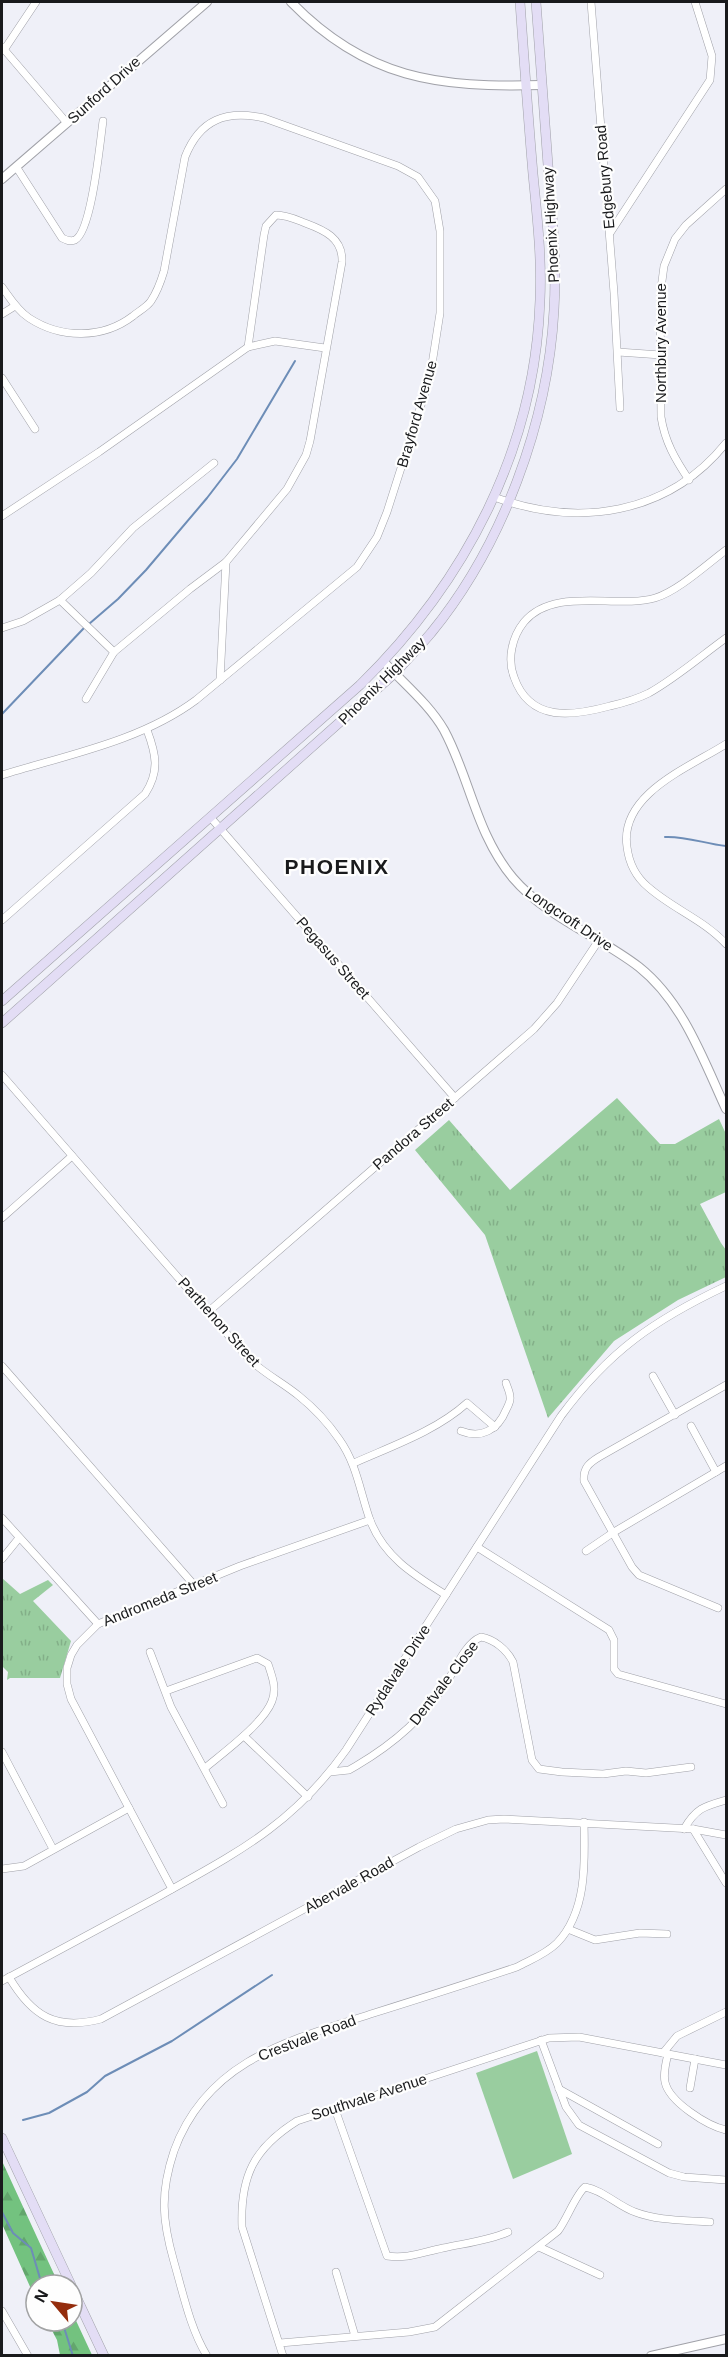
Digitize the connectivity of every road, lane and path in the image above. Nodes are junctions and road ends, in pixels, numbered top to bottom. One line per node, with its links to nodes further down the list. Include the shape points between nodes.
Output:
1 (36, 2): 8 (street)
2 (291, 2): 9 (street, via 333,39 385,66 445,83)
3 (520, 2): 9 (main road, Phoenix Highway)
4 (536, 2): 10 (main road, Phoenix Highway)
5 (591, 2): 16 (street, Edgebury Road)
6 (695, 2): 16 (street, via 712,56 710,80)
7 (202, 3): 12 (street, Sunford Drive)
8 (3, 48): 12 (street)
9 (526, 85): 10 (street); 30 (main road, Phoenix Highway, via 540,268 538,329 525,407)
10 (542, 85): 31 (main road, Phoenix Highway, via 555,261 554,312 541,403)
11 (103, 121): 13 (street, via 88,216 74,241 62,237)
12 (67, 123): 13 (street, Sunford Drive)
13 (17, 168): 14 (street, Sunford Drive)
14 (2, 179)
15 (726, 189): 23 (street, Northbury Avenue, via 686,225 668,254 661,278)
16 (610, 233): 22 (street, Edgebury Road)
17 (2, 287): 18 (street, Brayford Avenue)
18 (15, 306): 19 (street); 41 (street, Brayford Avenue, via 44,326 81,334 117,327 150,303 164,271 185,157 195,136 223,116 245,114 264,118 398,166 418,177 435,201 441,266 436,347 414,432 377,537 357,567)
19 (2, 314)
20 (248, 347): 21 (street, via 275,341); 21 (street, via 266,226 281,215 324,231 339,244 342,253); 32 (street)
21 (325, 348): 34 (street, via 306,455 287,489)
22 (618, 352): 23 (street); 25 (street, Edgebury Road)
23 (661, 355): 29 (street, Northbury Avenue, via 663,432)
24 (2, 378): 26 (street)
25 (620, 408)
26 (34, 429)
27 (726, 443): 29 (street)
28 (214, 463): 35 (street, via 133,528 92,573)
29 (688, 480): 31 (street, via 651,500 596,513 550,512)
30 (494, 497): 31 (street); 39 (main road, Phoenix Highway, via 446,585)
31 (508, 502): 40 (main road, Phoenix Highway, via 491,540 451,604)
32 (2, 516)
33 (726, 550): 37 (street, via 656,598 549,605 524,622 510,656 517,687 534,704 559,714 582,713 647,694)
34 (226, 562): 38 (street); 41 (street)
35 (60, 600): 36 (street); 38 (street)
36 (2, 628)
37 (726, 638)
38 (114, 652): 42 (street)
39 (384, 662): 40 (street, Longcroft Drive); 46 (main road, Phoenix Highway)
40 (395, 673): 47 (main road, Phoenix Highway); 49 (street, Longcroft Drive, via 443,728 488,841 512,877 545,906)
41 (220, 680): 43 (street, Brayford Avenue, via 172,717)
42 (87, 699)
43 (147, 730): 45 (street, Brayford Avenue); 48 (street, via 156,770 145,794)
44 (726, 744): 50 (street, via 644,797 628,825 626,842 629,860 638,876)
45 (2, 775)
46 (211, 818): 47 (street, Pegasus Street); 51 (main road, Phoenix Highway)
47 (220, 829): 52 (main road, Phoenix Highway); 54 (street, Pegasus Street)
48 (2, 920)
49 (599, 940): 54 (street, Pandora Street, via 542,1021); 55 (street, Longcroft Drive, via 641,969 674,1004)
50 (726, 944)
51 (2, 1001)
52 (2, 1023)
53 (2, 1075): 56 (street, Parthenon Street)
54 (455, 1098): 59 (street, Pandora Street)
55 (726, 1108)
56 (72, 1156): 57 (street); 59 (street, Parthenon Street)
57 (2, 1218)
58 (726, 1286): 75 (street, Rydalvale Drive, via 659,1322 604,1364 561,1416)
59 (208, 1312): 68 (street, Parthenon Street, via 257,1367 317,1412)
60 (2, 1366): 78 (street)
61 (653, 1376): 64 (street)
62 (506, 1383): 66 (street, via 511,1398)
63 (726, 1385): 64 (street)
64 (675, 1414): 73 (street, via 585,1469 584,1480)
65 (691, 1426): 70 (street)
66 (495, 1427): 67 (street, via 471,1435); 68 (street, via 467,1403 415,1436)
67 (461, 1431)
68 (354, 1463): 72 (street, Parthenon Street)
69 (726, 1466): 70 (street)
70 (716, 1472): 73 (street)
71 (2, 1518): 74 (street)
72 (370, 1520): 78 (street, Andromeda Street); 79 (street, Parthenon Street, via 384,1548 408,1572)
73 (614, 1532): 76 (street); 80 (street, via 639,1575)
74 (19, 1538): 77 (street); 81 (street)
75 (477, 1547): 79 (street, Rydalvale Drive); 84 (street, via 609,1630 618,1674)
76 (586, 1551)
77 (2, 1559)
78 (195, 1586): 81 (street, Andromeda Street)
79 (446, 1595): 89 (street, Rydalvale Drive)
80 (718, 1608)
81 (98, 1624): 93 (street, Andromeda Street, via 77,1645 67,1668 67,1684 71,1700)
82 (150, 1652): 83 (street)
83 (166, 1691): 85 (street, via 261,1658 272,1676 272,1703); 88 (street)
84 (726, 1704)
85 (244, 1736): 88 (street); 90 (street)
86 (2, 1752): 98 (street)
87 (691, 1767): 89 (street, Dentvale Close, via 603,1774 539,1769 532,1760 513,1662 496,1643 481,1637 475,1639 433,1702 407,1730 349,1770)
88 (205, 1768): 92 (street)
89 (330, 1772): 90 (street, Rydalvale Drive)
90 (308, 1797): 101 (street, Rydalvale Drive, via 255,1842)
91 (726, 1800): 95 (street, via 696,1812)
92 (223, 1804)
93 (129, 1808): 98 (street); 101 (street, Andromeda Street)
94 (584, 1822): 95 (street, Abervale Road); 102 (street, Crestvale Road, via 582,1880); 104 (street, Abervale Road, via 504,1819 456,1828 101,2019 63,2023 35,2011)
95 (684, 1829): 96 (street, Abervale Road)
96 (693, 1829): 97 (street, Abervale Road); 100 (street)
97 (726, 1835)
98 (53, 1849): 99 (street, via 24,1866)
99 (2, 1869)
100 (726, 1883)
101 (172, 1889): 104 (street, Rydalvale Drive)
102 (568, 1929): 103 (street, via 595,1940 640,1933); 132 (street, Crestvale Road, via 556,1944 517,1967 344,2022 245,2062 214,2086 197,2106 177,2142 163,2206 175,2266)
103 (667, 1934)
104 (9, 1977): 105 (street, Rydalvale Drive)
105 (2, 1982)
106 (726, 2012): 108 (street, via 677,2036)
107 (542, 2040): 108 (street, Southvale Avenue, via 579,2037); 112 (street); 113 (street, Southvale Avenue)
108 (666, 2053): 109 (street, Southvale Avenue); 114 (street, via 667,2089 702,2120)
109 (695, 2059): 110 (street, Southvale Avenue); 111 (street)
110 (726, 2065)
111 (690, 2088)
112 (559, 2089): 116 (street); 117 (street, via 579,2125 649,2164 676,2176)
113 (335, 2109): 119 (street, via 387,2256 410,2257 482,2242); 128 (street, Southvale Avenue, via 297,2121 270,2140 251,2167 244,2187 243,2227)
114 (726, 2130)
115 (2, 2138): 122 (main road)
116 (658, 2144)
117 (726, 2180)
118 (710, 2222): 120 (street, via 654,2217 622,2207 588,2188 579,2193 558,2231)
119 (508, 2232)
120 (538, 2247): 123 (street); 126 (street, via 435,2327)
121 (336, 2272): 126 (street)
122 (65, 2273)
123 (600, 2275)
124 (2, 2311): 130 (street)
125 (84, 2313): 131 (main road)
126 (355, 2336): 128 (street)
127 (726, 2339): 129 (street)
128 (280, 2343): 133 (street, Southvale Avenue)
129 (689, 2351): 134 (street)
130 (28, 2355)
131 (104, 2355)
132 (207, 2355)
133 (283, 2355)
134 (651, 2355)

